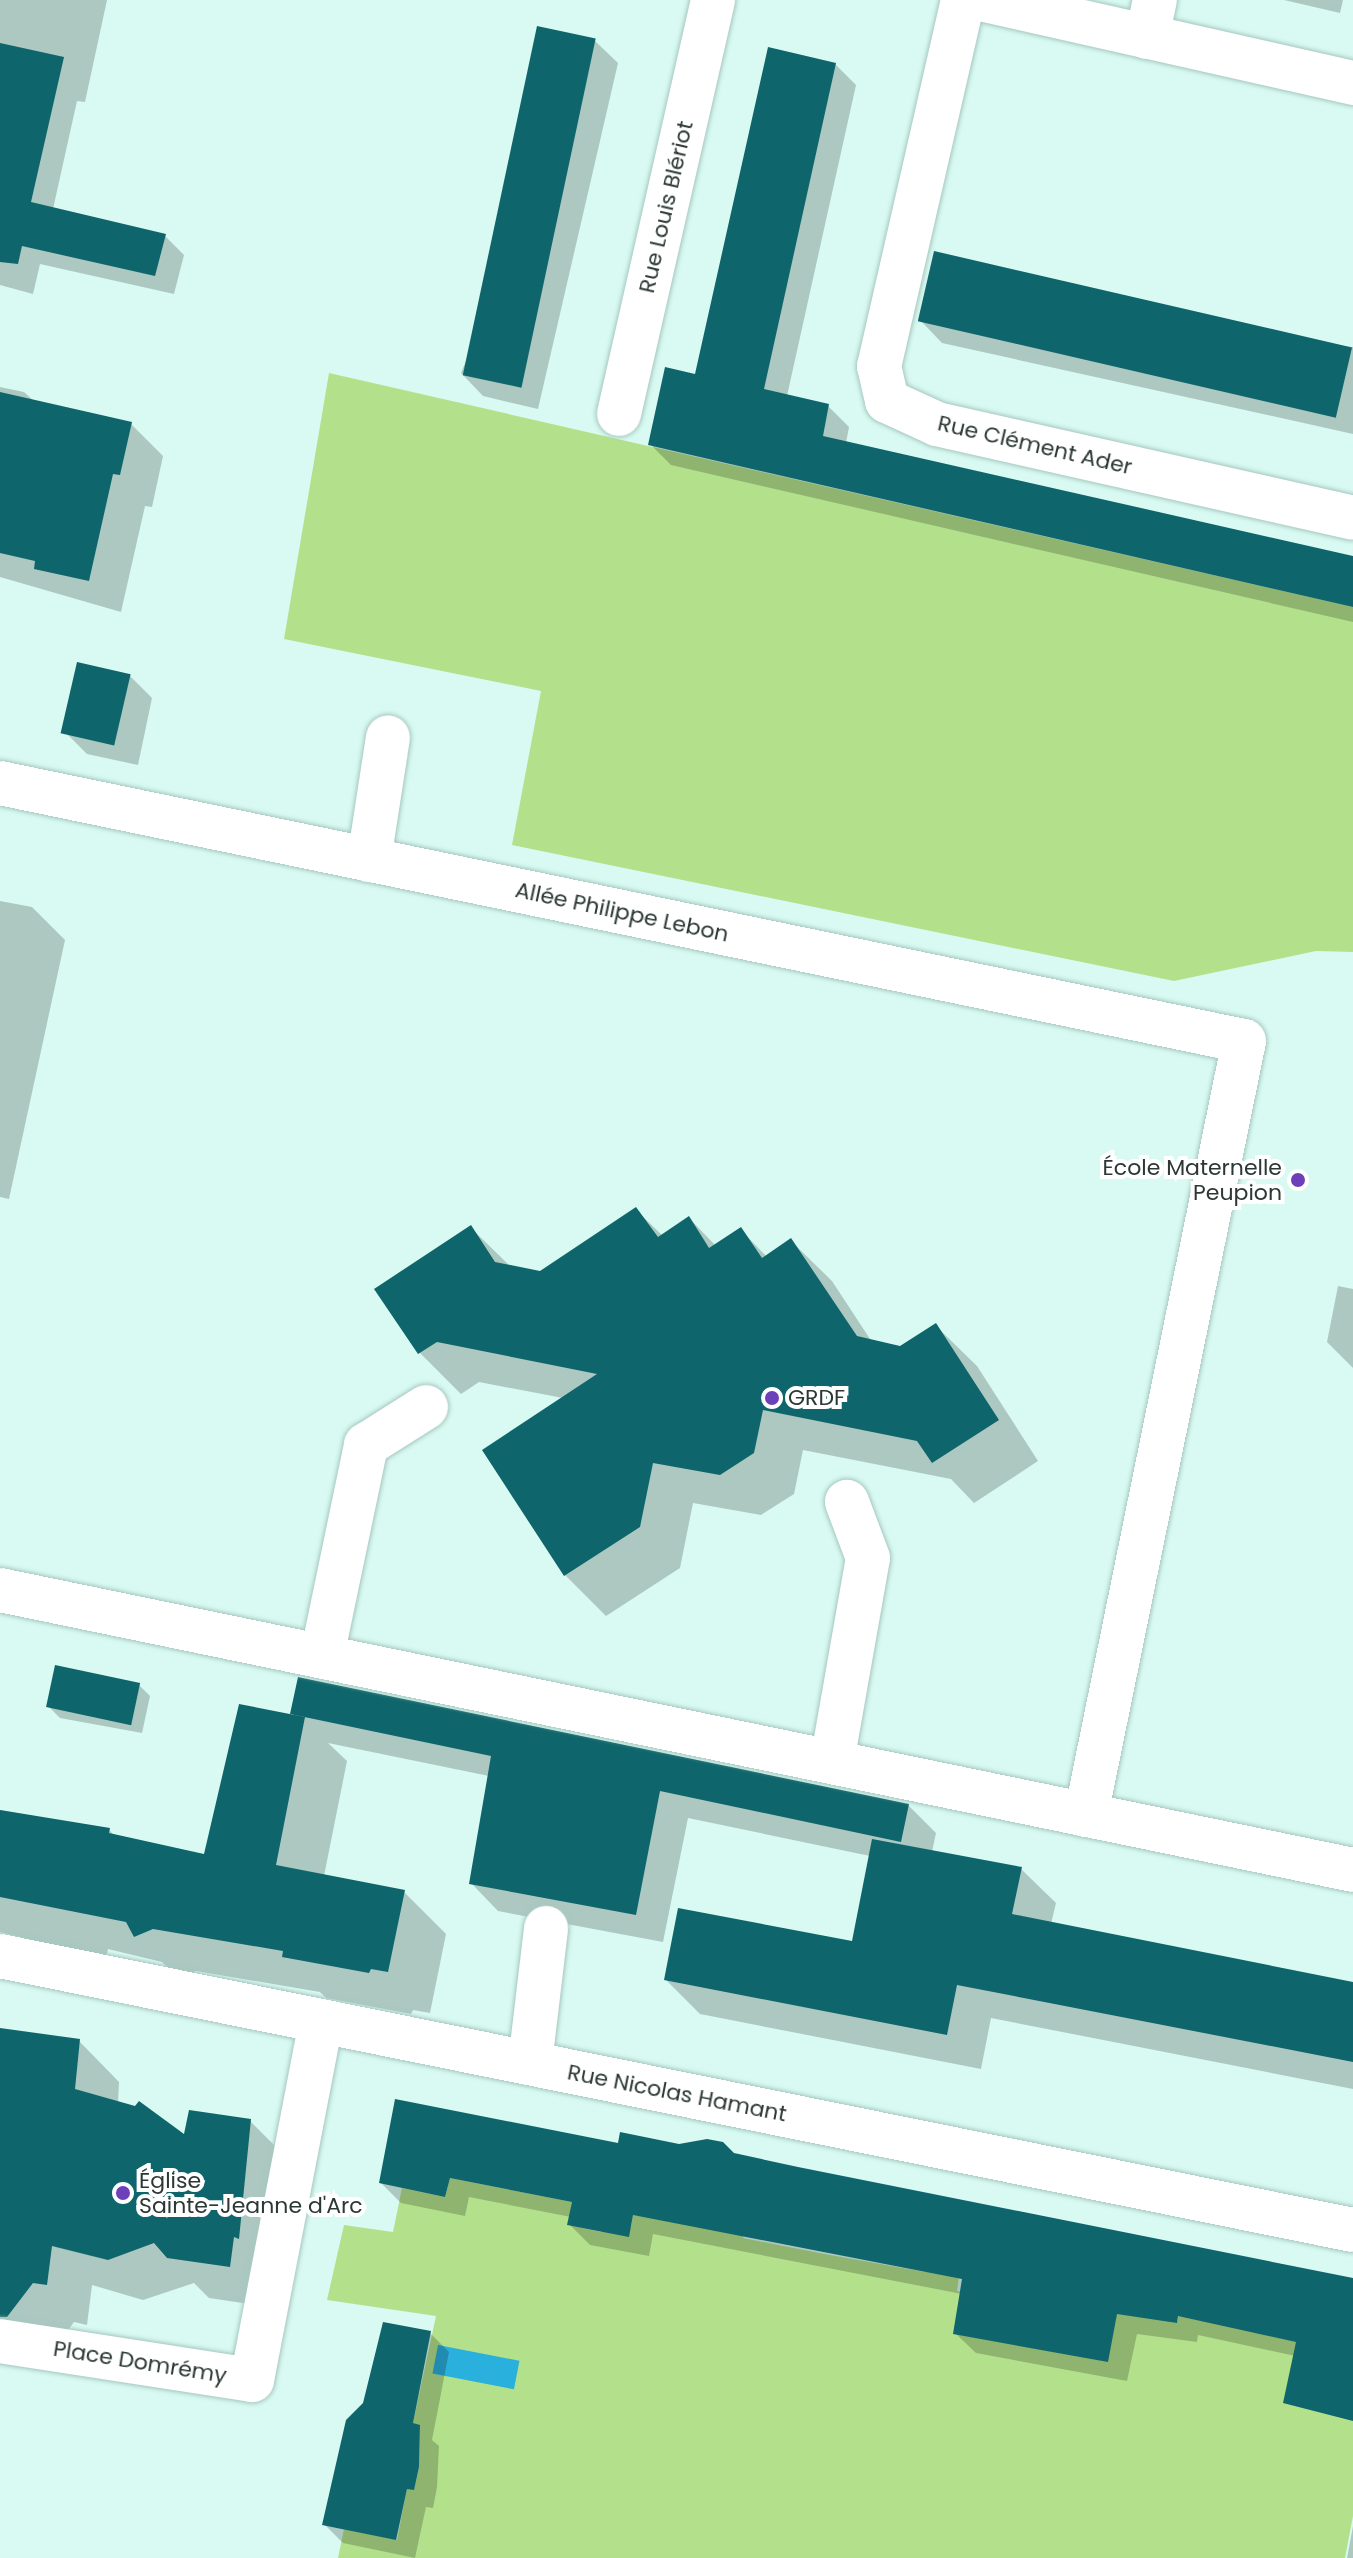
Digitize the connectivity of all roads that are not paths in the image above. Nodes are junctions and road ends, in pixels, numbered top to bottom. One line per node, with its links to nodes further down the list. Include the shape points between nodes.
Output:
1 (713, 0): 6 (street, Rue Louis Blériot)
2 (963, 0): 7 (street, Rue Clément Ader, via 879,366 887,401 937,424)
3 (985, 0): 4 (street)
4 (1151, 18): 5 (street)
5 (1353, 83)
6 (619, 414)
7 (1353, 518)
8 (388, 737): 10 (street)
9 (0, 783): 10 (street, Allée Philippe Lebon)
10 (369, 860): 16 (street, Allée Philippe Lebon, via 1244,1041)
11 (426, 1407): 14 (street, via 366,1445)
12 (847, 1502): 15 (street, via 868,1558)
13 (0, 1590): 14 (street)
14 (322, 1656): 15 (street)
15 (832, 1762): 16 (street)
16 (1086, 1815): 17 (street)
17 (1353, 1870)
18 (546, 1928): 21 (street)
19 (0, 1956): 20 (street, Rue Nicolas Hamant)
20 (321, 2022): 21 (street, Rue Nicolas Hamant); 23 (street, Place Domrémy, via 252,2380)
21 (530, 2063): 22 (street, Rue Nicolas Hamant)
22 (1353, 2230)
23 (0, 2341)

